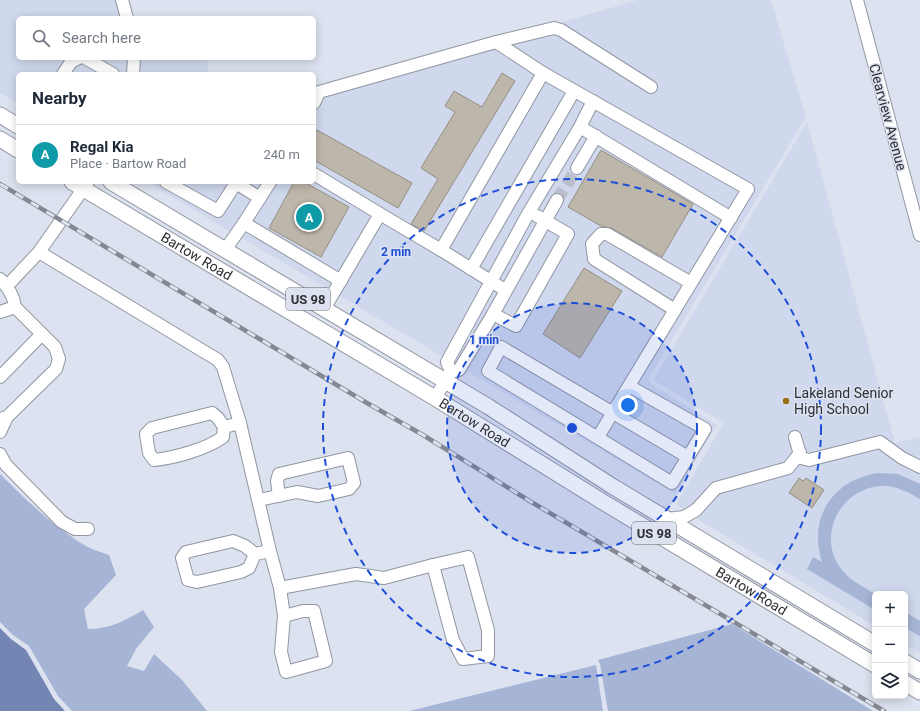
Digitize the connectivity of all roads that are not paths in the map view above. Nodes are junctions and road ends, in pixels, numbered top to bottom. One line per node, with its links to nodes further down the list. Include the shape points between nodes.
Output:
1 (122, 0): 3 (street)
2 (857, 0): 37 (street, Clearview Avenue)
3 (126, 16)
4 (496, 42): 11 (street); 12 (street, via 554,28 561,30); 14 (street, via 319,92)
5 (75, 60): 8 (street)
6 (88, 60): 9 (street)
7 (134, 60): 10 (street)
8 (64, 72)
9 (110, 72)
10 (133, 72)
11 (543, 73): 13 (street); 39 (street)
12 (651, 87)
13 (574, 91): 15 (street); 41 (street)
14 (316, 98)
15 (593, 101): 18 (street); 34 (street, via 748,189)
16 (0, 115): 17 (main road)
17 (16, 125)
18 (580, 127): 19 (street); 32 (street)
19 (596, 136): 22 (street); 34 (street)
20 (0, 139): 21 (main road)
21 (16, 149)
22 (577, 168)
23 (316, 175): 33 (street)
24 (81, 184): 40 (street); 56 (main road, Bartow Road / US 98)
25 (114, 184): 38 (main road, Bartow Road / US 98)
26 (170, 184): 27 (street, via 218,211)
27 (234, 184)
28 (238, 184): 30 (street)
29 (269, 184): 30 (street)
30 (260, 198): 36 (street)
31 (557, 200): 35 (street)
32 (529, 212): 35 (street); 43 (street)
33 (380, 214): 39 (street); 42 (street)
34 (730, 218): 45 (street)
35 (545, 220): 46 (street); 51 (street, via 568,234 516,326)
36 (244, 223): 38 (street); 42 (street)
37 (920, 235)
38 (225, 250): 48 (main road, Bartow Road / US 98)
39 (441, 250): 41 (street)
40 (39, 252): 44 (street); 59 (street, via 218,360 223,367)
41 (471, 269): 43 (street)
42 (341, 281): 48 (street)
43 (490, 281): 46 (street); 53 (street, via 447,362)
44 (4, 283): 47 (street)
45 (691, 283): 49 (street); 49 (street, via 607,234 601,234 592,244 594,259)
46 (505, 290): 51 (street)
47 (15, 307): 50 (street); 52 (street)
48 (324, 309): 53 (main road, Bartow Road / US 98)
49 (675, 310): 55 (street)
50 (0, 312)
51 (493, 314): 53 (street, via 459,370)
52 (42, 334): 54 (street); 58 (street, via 58,353 56,369)
53 (448, 376): 56 (street); 70 (main road, Bartow Road / US 98)
54 (0, 377)
55 (629, 386): 57 (street); 66 (street, via 705,429)
56 (435, 398): 78 (main road, Bartow Road / US 98)
57 (613, 413): 62 (street); 62 (street, via 501,347 488,371); 66 (street)
58 (3, 418): 61 (street)
59 (240, 423): 60 (street); 69 (street)
60 (224, 427): 60 (street, via 212,413 152,428 146,434 149,453 154,460 168,459 216,442 223,437)
61 (0, 432)
62 (598, 437): 66 (street, via 672,483)
63 (795, 437): 64 (street)
64 (800, 453): 67 (street, via 802,458 809,460 880,442); 70 (street, via 788,468 716,488 696,510 684,517)
65 (0, 454): 71 (street, via 6,465 62,522 75,529)
66 (688, 457)
67 (920, 467)
68 (279, 496): 68 (street, via 276,482 279,474 348,458 354,482 349,489 318,496 297,492); 69 (street)
69 (259, 500): 72 (street)
70 (667, 519): 77 (main road, Bartow Road / US 98)
71 (88, 529)
72 (270, 551): 73 (street); 75 (street)
73 (255, 554): 73 (street, via 233,541 186,552 182,558 188,580 197,582 241,572 249,568)
74 (432, 565): 74 (street, via 468,557 488,630 488,656 463,659 453,640); 75 (street, via 384,578 356,574)
75 (280, 588): 76 (street)
76 (284, 616): 76 (street, via 281,652 286,672 326,661 314,610)
77 (872, 642)
78 (872, 663)
79 (907, 663): 80 (main road)
80 (920, 671)
81 (908, 685): 82 (main road)
82 (920, 692)

